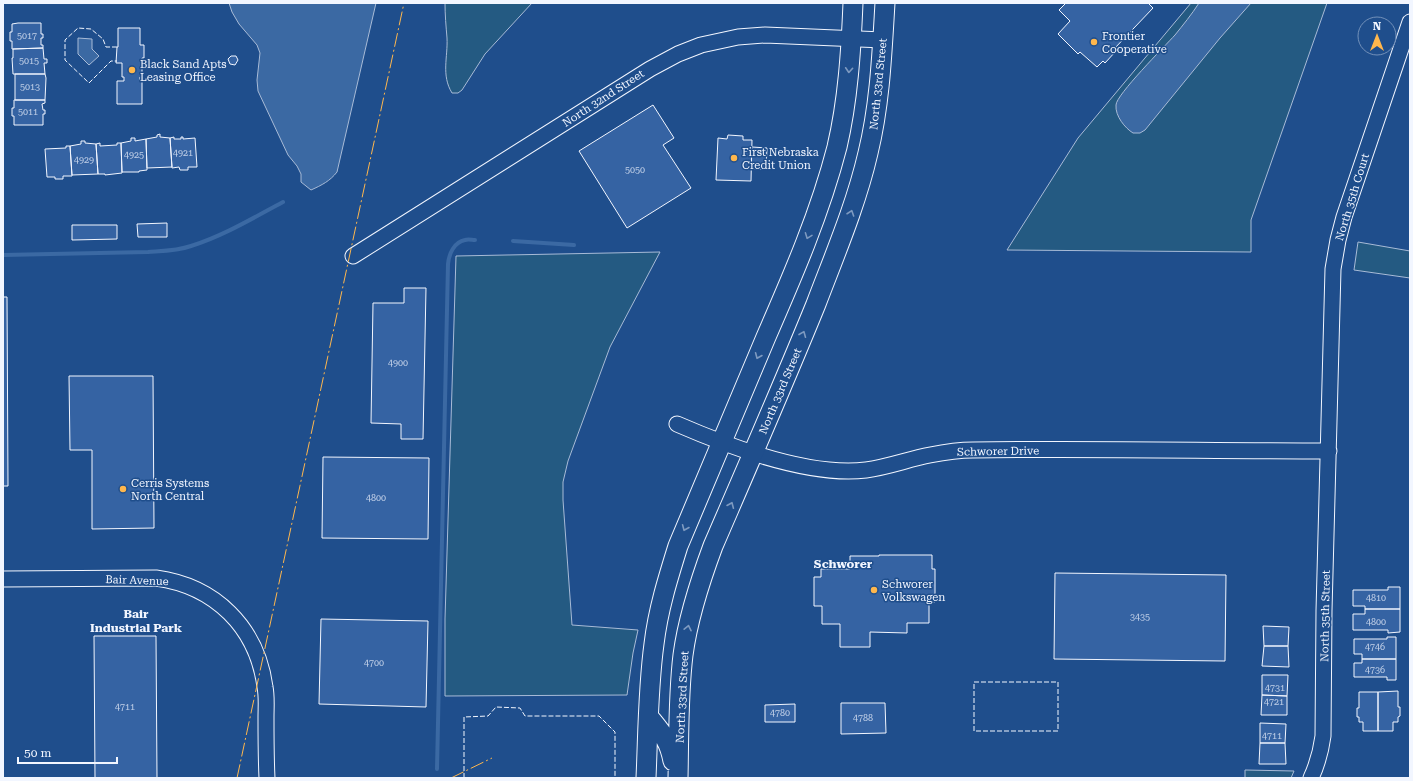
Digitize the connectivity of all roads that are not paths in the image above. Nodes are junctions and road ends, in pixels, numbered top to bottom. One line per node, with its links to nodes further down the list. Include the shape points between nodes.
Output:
1 (853, 3): 4 (main road)
2 (885, 3): 5 (main road, North 33rd Street)
3 (1410, 22): 9 (street, North 35th Court, via 1338,240 1333,269)
4 (851, 38): 5 (street, North 32nd Street); 6 (street, North 32nd Street, via 765,35 738,37 701,45 678,54 650,69); 8 (main road, one-way to 8, via 843,116 820,203)
5 (883, 40): 10 (main road, North 33rd Street, one-way to 5, via 834,256 860,183 873,128)
6 (353, 256)
7 (677, 424): 8 (street, Schworer Drive)
8 (722, 442): 10 (street, Schworer Drive); 12 (main road, one-way to 12, via 678,546 667,579 654,643)
9 (1329, 451): 10 (street, Schworer Drive, via 958,451 852,471 812,468); 16 (street, North 35th Street, via 1323,736 1316,768)
10 (754, 453): 15 (main road, North 33rd Street, one-way to 10, via 680,681 688,627 701,576)
11 (3, 578): 13 (street, Bair Avenue, via 156,578 189,586 214,600 234,616 244,629 255,647 262,666 266,688)
12 (648, 717): 14 (main road); 15 (main road, via 671,747)
13 (267, 778)
14 (646, 778)
15 (678, 778)
16 (1310, 778)

